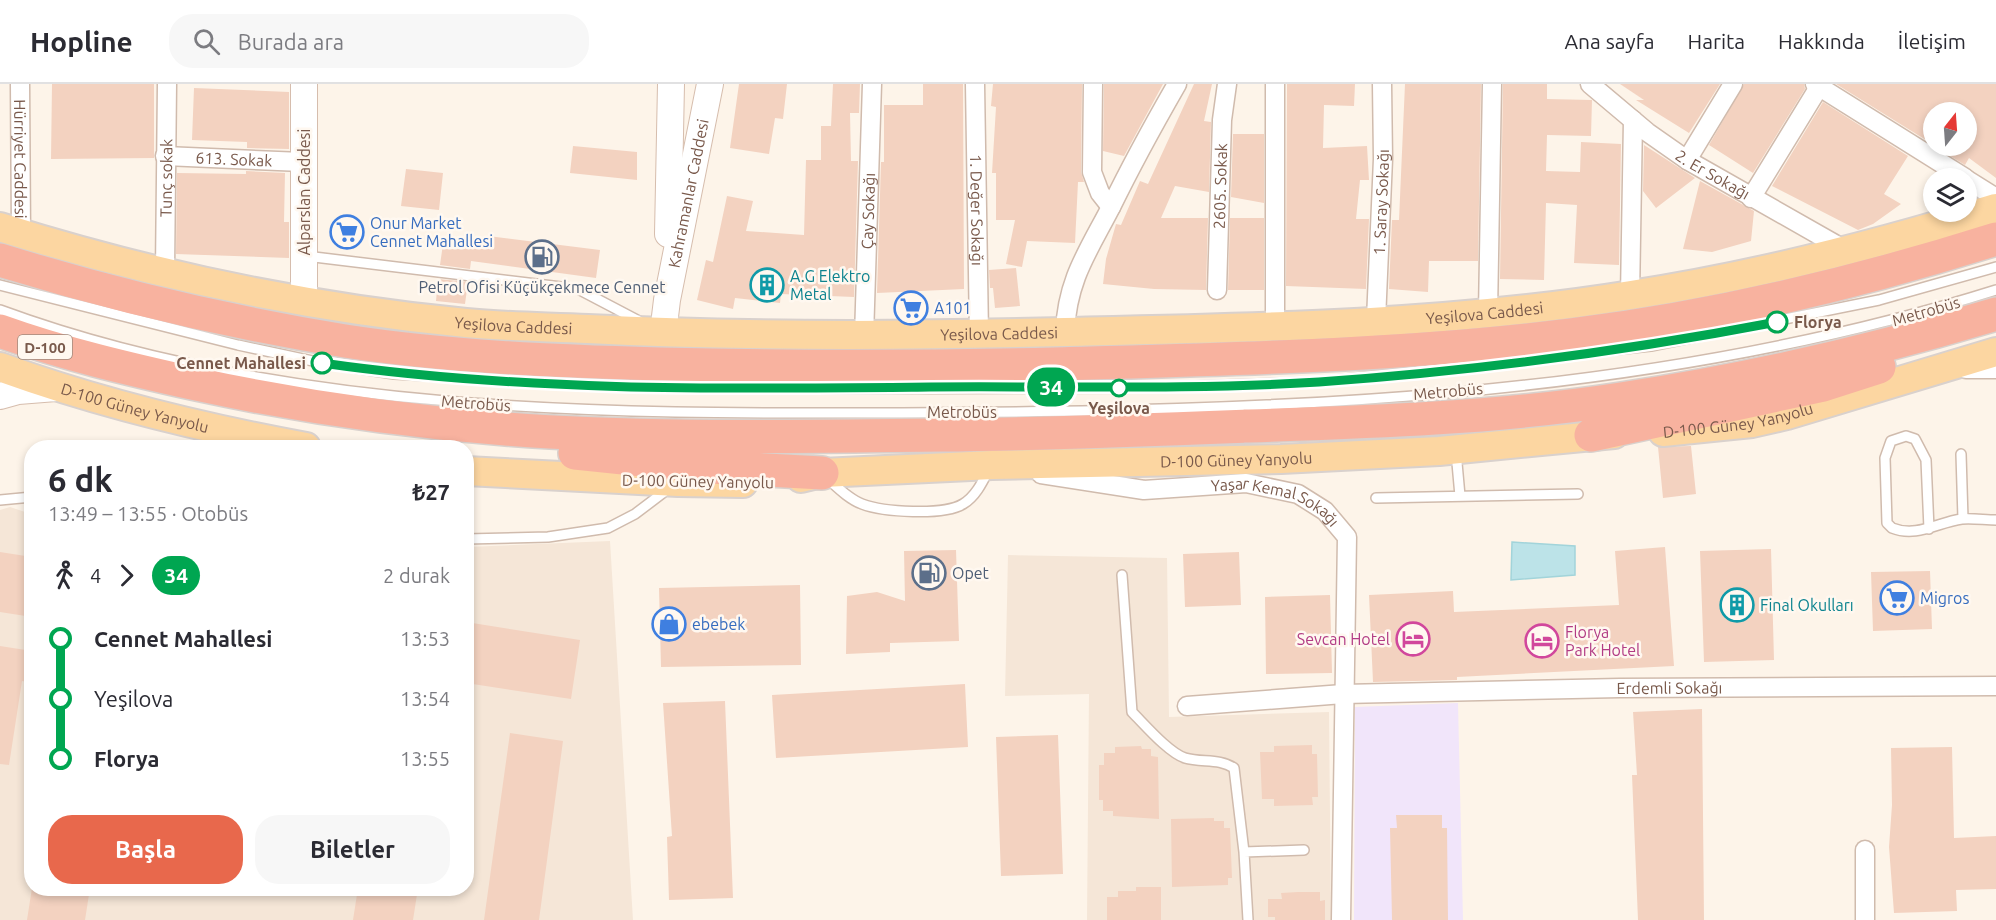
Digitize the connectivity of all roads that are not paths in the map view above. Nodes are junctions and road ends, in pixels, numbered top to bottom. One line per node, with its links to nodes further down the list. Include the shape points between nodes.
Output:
1 (20, 84): 27 (street, Hürriyet Caddesi)
2 (167, 84): 18 (street, Tunç sokak)
3 (304, 84): 20 (street, Alparslan Caddesi)
4 (671, 84): 37 (street)
5 (710, 84): 37 (street, Kahramanlar Caddesi)
6 (872, 84): 48 (street, Çay Sokağı)
7 (975, 84): 47 (street, 1. Değer Sokağı)
8 (1093, 84): 25 (street, via 1092,172)
9 (1177, 84): 25 (street)
10 (1227, 84): 35 (street, 2605. Sokak, via 1222,120)
11 (1275, 84): 43 (street)
12 (1382, 84): 42 (street, 1. Saray Sokağı)
13 (1492, 84): 41 (street)
14 (1590, 84): 17 (street, 2. Er Sokağı)
15 (1733, 84): 19 (street)
16 (1817, 86): 21 (street); 23 (street)
17 (1633, 120): 19 (street, 2. Er Sokağı); 36 (street)
18 (165, 156): 20 (street, 613. Sokak); 33 (street, Tunç sokak)
19 (1687, 160): 23 (street, 2. Er Sokağı)
20 (302, 162): 30 (street, Alparslan Caddesi)
21 (1948, 168)
22 (1977, 186): 24 (street)
23 (1751, 198): 29 (street, 2. Er Sokağı)
24 (1996, 198)
25 (1111, 207): 45 (street, via 1075,274 1067,300)
26 (1996, 208): 29 (main road, Yeşilova Caddesi)
27 (10, 230): 33 (main road, Yeşilova Caddesi)
28 (1996, 239): 31 (highway, via 1825,288 1569,335 1395,350 1200,360 842,367 529,361 348,342 148,302)
29 (1847, 251): 36 (main road, Yeşilova Caddesi, via 1743,276)
30 (303, 256): 38 (street, Alparslan Caddesi); 46 (lane, via 578,289)
31 (0, 260)
32 (1996, 267): 34 (lane, Metrobüs, via 1879,300 1651,346 1318,382 1132,388 763,390 394,374 238,345)
33 (165, 271): 38 (main road, Yeşilova Caddesi)
34 (0, 285)
35 (1217, 290)
36 (1630, 296): 41 (main road, Yeşilova Caddesi)
37 (667, 300): 46 (street)
38 (304, 301): 46 (main road, Yeşilova Caddesi, via 467,323)
39 (1994, 307): 40 (lane, Metrobüs, via 1594,377 1430,393 1134,410 742,414 424,400 196,367); 55 (highway, D-100, via 1897,343 1705,385 1553,408 1380,422 1003,434 708,436 509,429); 56 (highway, via 1962,334 1903,360 1823,385)
40 (0, 310)
41 (1488, 313): 42 (main road, Yeşilova Caddesi)
42 (1376, 320): 43 (main road, Yeşilova Caddesi)
43 (1275, 325): 45 (main road, Yeşilova Caddesi)
44 (0, 331): 55 (highway, D-100, via 91,360)
45 (1065, 332): 47 (main road, Yeşilova Caddesi)
46 (663, 333): 48 (main road, Yeşilova Caddesi)
47 (979, 335): 48 (main road, Yeşilova Caddesi)
48 (864, 337)
49 (1996, 352): 52 (main road, D-100 Güney Yanyolu)
50 (0, 367): 53 (main road, D-100 Güney Yanyolu)
51 (1996, 369): 52 (street)
52 (1941, 371): 56 (main road, D-100 Güney Yanyolu, via 1752,423)
53 (66, 388): 54 (street); 57 (main road, D-100 Güney Yanyolu, via 218,433)
54 (0, 396)
55 (336, 410): 58 (highway, via 376,425)
56 (1591, 435): 60 (main road, D-100 Güney Yanyolu)
57 (262, 440)
58 (455, 440)
59 (474, 443): 64 (highway)
60 (1456, 449): 62 (main road, D-100 Güney Yanyolu, via 1230,461); 67 (lane)
61 (1961, 454): 71 (lane)
62 (992, 465): 64 (main road, D-100 Güney Yanyolu); 64 (lane, via 978,490 963,504 948,510 886,511 860,504); 77 (street, Yaşar Kemal Sokağı, via 1144,489 1246,483 1298,494 1325,511 1347,537)
63 (474, 471): 65 (main road, D-100 Güney Yanyolu)
64 (822, 473): 65 (main road, D-100 Güney Yanyolu, via 781,482)
65 (678, 482): 74 (lane, via 635,514 608,528 548,537)
66 (1578, 494): 67 (lane)
67 (1460, 496): 69 (lane)
68 (24, 498): 70 (lane)
69 (1376, 498)
70 (0, 500)
71 (1963, 519): 72 (lane); 73 (lane)
72 (1996, 520)
73 (1929, 529): 73 (lane, via 1926,460 1915,439 1901,437 1891,441 1885,458 1887,523 1899,531)
74 (474, 539)
75 (1122, 575): 81 (lane, via 1132,712 1178,755 1224,761 1234,768)
76 (1996, 686): 77 (street, Erdemli Sokağı)
77 (1342, 694): 78 (street, Erdemli Sokağı); 83 (street, Yaşar Kemal Sokağı)
78 (1187, 706)
79 (1304, 850): 81 (lane)
80 (1865, 850): 84 (street)
81 (1244, 852): 82 (lane)
82 (1248, 920)
83 (1341, 920)
84 (1865, 920)

